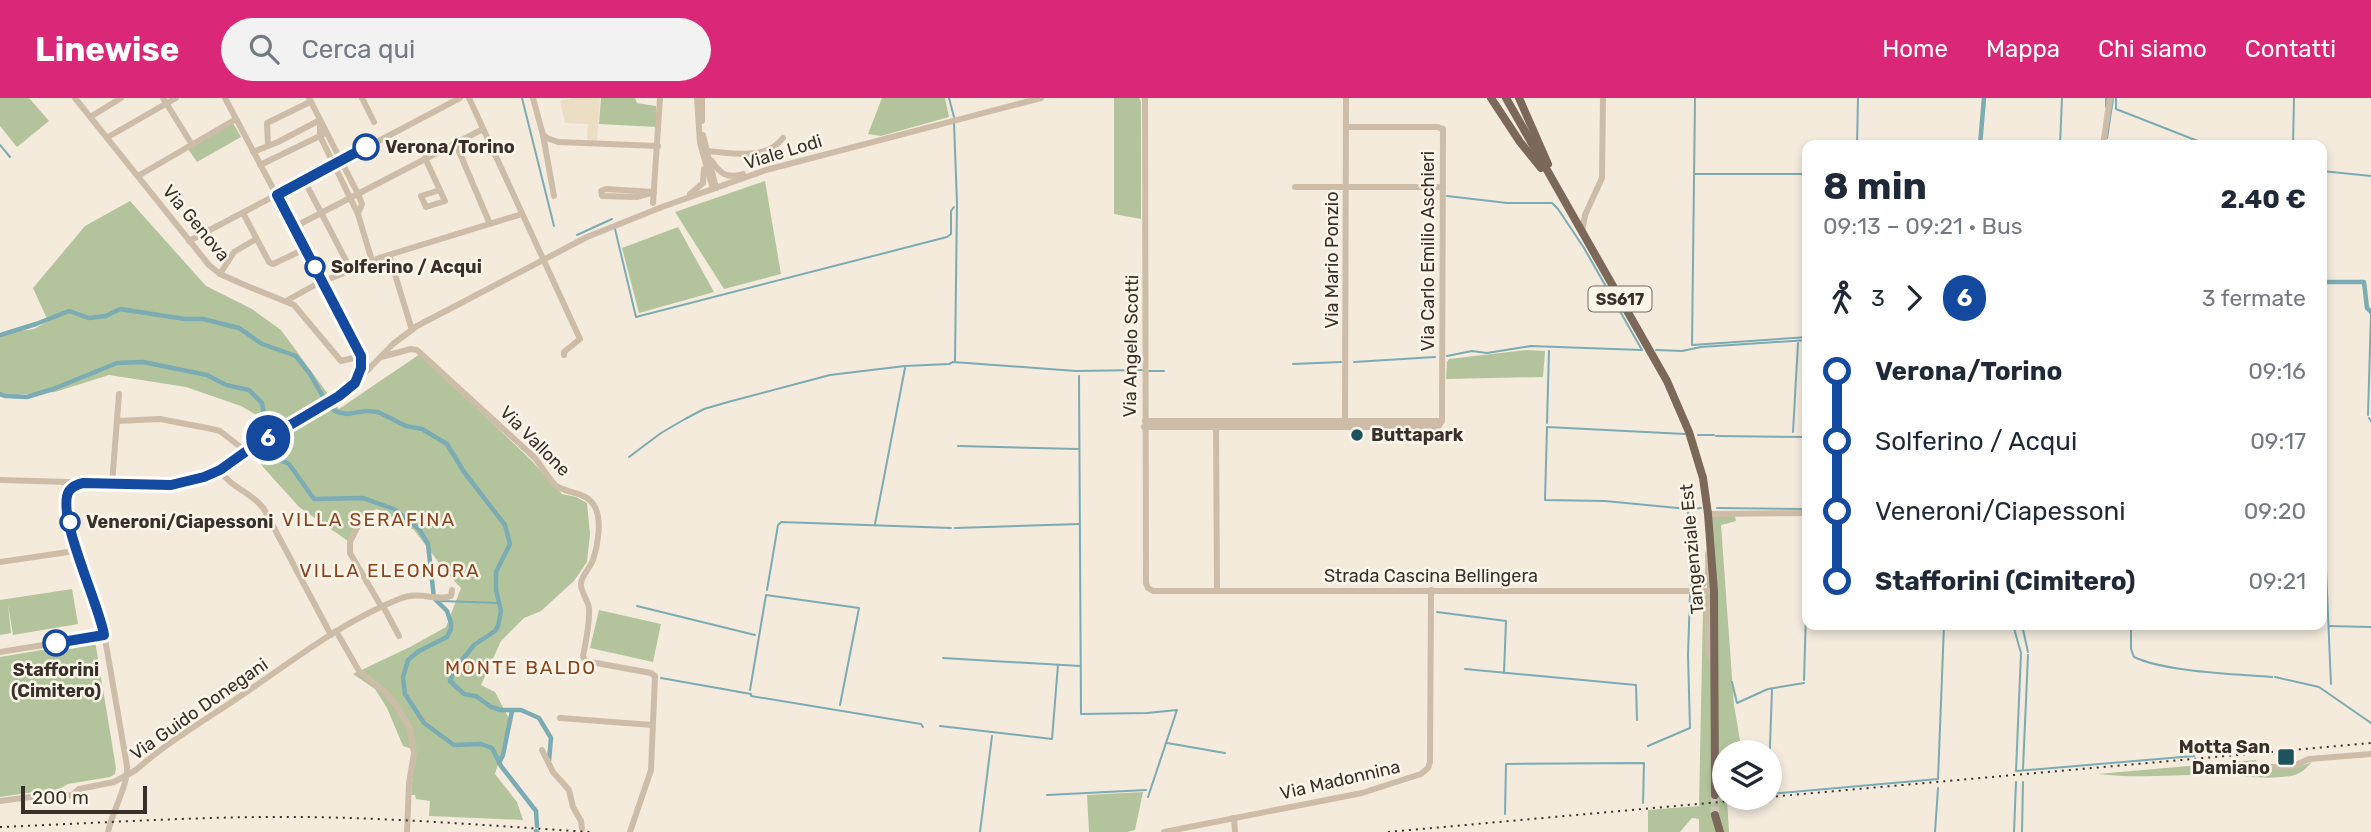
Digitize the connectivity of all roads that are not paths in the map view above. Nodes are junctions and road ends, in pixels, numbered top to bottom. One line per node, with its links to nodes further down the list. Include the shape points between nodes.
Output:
1 (75, 98): 21 (street, Via Genova)
2 (121, 98): 21 (street)
3 (176, 98): 20 (street)
4 (225, 98): 22 (street)
5 (362, 98): 24 (street)
6 (460, 98): 41 (street)
7 (469, 98): 26 (street)
8 (533, 98): 28 (street)
9 (660, 98): 36 (street)
10 (699, 98): 38 (street, via 698,120)
11 (1041, 98): 43 (street, Viale Lodi)
12 (1346, 98): 25 (street, Via Mario Ponzio)
13 (1491, 98): 46 (main road)
14 (1506, 98): 46 (main road, Tangenziale Est / SS617)
15 (1519, 98): 46 (main road)
16 (1603, 98): 63 (street, via 1602,178)
17 (2110, 98): 31 (street)
18 (310, 100): 23 (street); 35 (street, via 267,123)
19 (1146, 100): 87 (street, Via Angelo Scotti)
20 (165, 101): 29 (street); 34 (street)
21 (92, 116): 29 (street, Via Genova)
22 (236, 118): 34 (street); 37 (street)
23 (320, 120): 27 (street); 35 (street)
24 (374, 122)
25 (1347, 127): 48 (street, Via Mario Ponzio); 49 (street, Via Carlo Emilio Aschieri, via 1441,128)
26 (483, 129): 33 (street); 62 (street)
27 (323, 134): 41 (street); 42 (street)
28 (543, 135): 32 (street); 39 (street)
29 (108, 137): 44 (street, Via Genova)
30 (783, 138): 38 (street, via 767,152)
31 (2104, 140)
32 (553, 141): 36 (street); 39 (street)
33 (455, 142): 40 (street); 65 (street)
34 (191, 143): 44 (street)
35 (268, 145): 37 (street)
36 (658, 146): 52 (street)
37 (253, 152): 42 (street)
38 (706, 155): 43 (street, via 728,176); 50 (street); 58 (street, via 703,183)
39 (546, 156): 55 (street)
40 (425, 158): 51 (street); 53 (street)
41 (338, 162): 45 (street); 53 (street); 56 (street)
42 (260, 165): 54 (street)
43 (766, 170): 50 (street, Viale Lodi)
44 (138, 176): 69 (street, Via Genova)
45 (304, 180): 54 (street); 59 (street)
46 (1552, 180): 64 (main road, Tangenziale Est / SS617)
47 (1295, 187): 48 (street)
48 (1346, 187): 49 (street); 86 (street, Via Mario Ponzio)
49 (1443, 187): 89 (street, Via Carlo Emilio Aschieri)
50 (714, 188): 58 (street, Viale Lodi)
51 (440, 190)
52 (654, 192): 52 (street, via 606,189 600,194 628,198); 57 (street)
53 (358, 194): 56 (street); 61 (street, via 362,204)
54 (277, 195): 60 (street); 66 (street)
55 (554, 196)
56 (350, 197): 59 (street); 61 (street)
57 (653, 203)
58 (662, 207): 72 (street, Viale Lodi)
59 (321, 212): 66 (street); 74 (street)
60 (243, 214): 68 (street); 69 (street)
61 (358, 214): 73 (street)
62 (522, 214): 65 (street); 72 (street)
63 (1585, 215): 64 (street); 67 (street)
64 (1573, 217): 67 (main road, Tangenziale Est / SS617)
65 (490, 224): 71 (street)
66 (294, 227): 70 (street)
67 (1582, 232): 98 (main road, Tangenziale Est / SS617, via 1684,416 1703,478)
68 (256, 239): 70 (street, via 273,264); 75 (street, via 234,252)
69 (189, 241): 75 (street, Via Genova)
70 (305, 249): 76 (street)
71 (389, 255): 73 (street); 78 (street)
72 (543, 260): 78 (street, Viale Lodi); 79 (street, via 580,339)
73 (373, 261): 74 (street)
74 (351, 270): 76 (street)
75 (220, 274): 77 (street, Via Genova)
76 (322, 282): 77 (street); 80 (street)
77 (286, 301): 80 (street, Via Genova, via 341,361)
78 (412, 330): 81 (street, Viale Lodi)
79 (564, 355)
80 (361, 356): 82 (street); 83 (street)
81 (379, 358): 82 (street, Viale Lodi); 116 (street, Via Vallone, via 416,350 535,458 553,484 581,494 594,505 598,531 593,560 581,580 589,618 583,656 585,661 651,673)
82 (369, 369): 83 (street, Viale Lodi)
83 (355, 383): 90 (street, Viale Lodi)
84 (119, 394): 85 (street)
85 (117, 421): 90 (street, via 160,419 212,429); 95 (street)
86 (1345, 422): 88 (street); 89 (street)
87 (1144, 424): 88 (street); 103 (street, Via Angelo Scotti)
88 (1216, 424): 89 (street); 105 (street)
89 (1440, 424)
90 (248, 450): 91 (street, Viale Lodi)
91 (220, 470): 95 (street, Viale Lodi, via 171,485); 110 (street, via 225,479 259,501)
92 (0, 480): 93 (street, Viale Lodi)
93 (65, 483): 94 (street, Viale Lodi); 96 (street)
94 (83, 483): 95 (street, Viale Lodi); 96 (street, via 69,491)
95 (112, 484)
96 (67, 503): 101 (street)
97 (1802, 513): 98 (street)
98 (1708, 514): 100 (main road, Tangenziale Est / SS617)
99 (360, 522): 109 (street, via 350,553)
100 (1710, 537): 107 (street, via 1708,577); 108 (main road, Tangenziale Est / SS617)
101 (75, 551): 102 (street); 111 (street)
102 (0, 562)
103 (1148, 588): 105 (street, Strada Cascina Bellingera)
104 (452, 590): 109 (street, Via Guido Donegani, via 446,598 418,594)
105 (1217, 590): 106 (street, Strada Cascina Bellingera)
106 (1431, 590): 107 (street, Strada Cascina Bellingera); 126 (street, Via Madonnina, via 1428,768 1362,793)
107 (1694, 591): 108 (street, Strada Cascina Bellingera); 114 (street, via 1706,600)
108 (1714, 591): 114 (main road, Tangenziale Est / SS617)
109 (382, 606): 110 (street, Via Guido Donegani); 112 (street)
110 (333, 633): 121 (street, Via Guido Donegani); 129 (street, via 359,671 385,692 410,728 414,743)
111 (104, 635): 113 (street); 121 (street)
112 (400, 636)
113 (0, 652)
114 (1713, 665): 117 (main road, Tangenziale Est / SS617)
115 (560, 718): 116 (street)
116 (652, 725): 130 (street, via 651,770)
117 (1714, 740)
118 (542, 750): 127 (street, via 569,790)
119 (2371, 754): 120 (street)
120 (2273, 767)
121 (128, 775): 122 (street); 123 (street, Via Guido Donegani)
122 (111, 783): 123 (street); 124 (street, via 82,788 71,796 61,793)
123 (125, 785): 128 (street, Via Guido Donegani)
124 (0, 801)
125 (1715, 815): 133 (main road)
126 (1234, 818): 131 (street, Via Madonnina); 132 (street)
127 (582, 829)
128 (108, 832)
129 (407, 832)
130 (630, 832)
131 (1164, 832)
132 (1235, 832)
133 (1716, 832)

